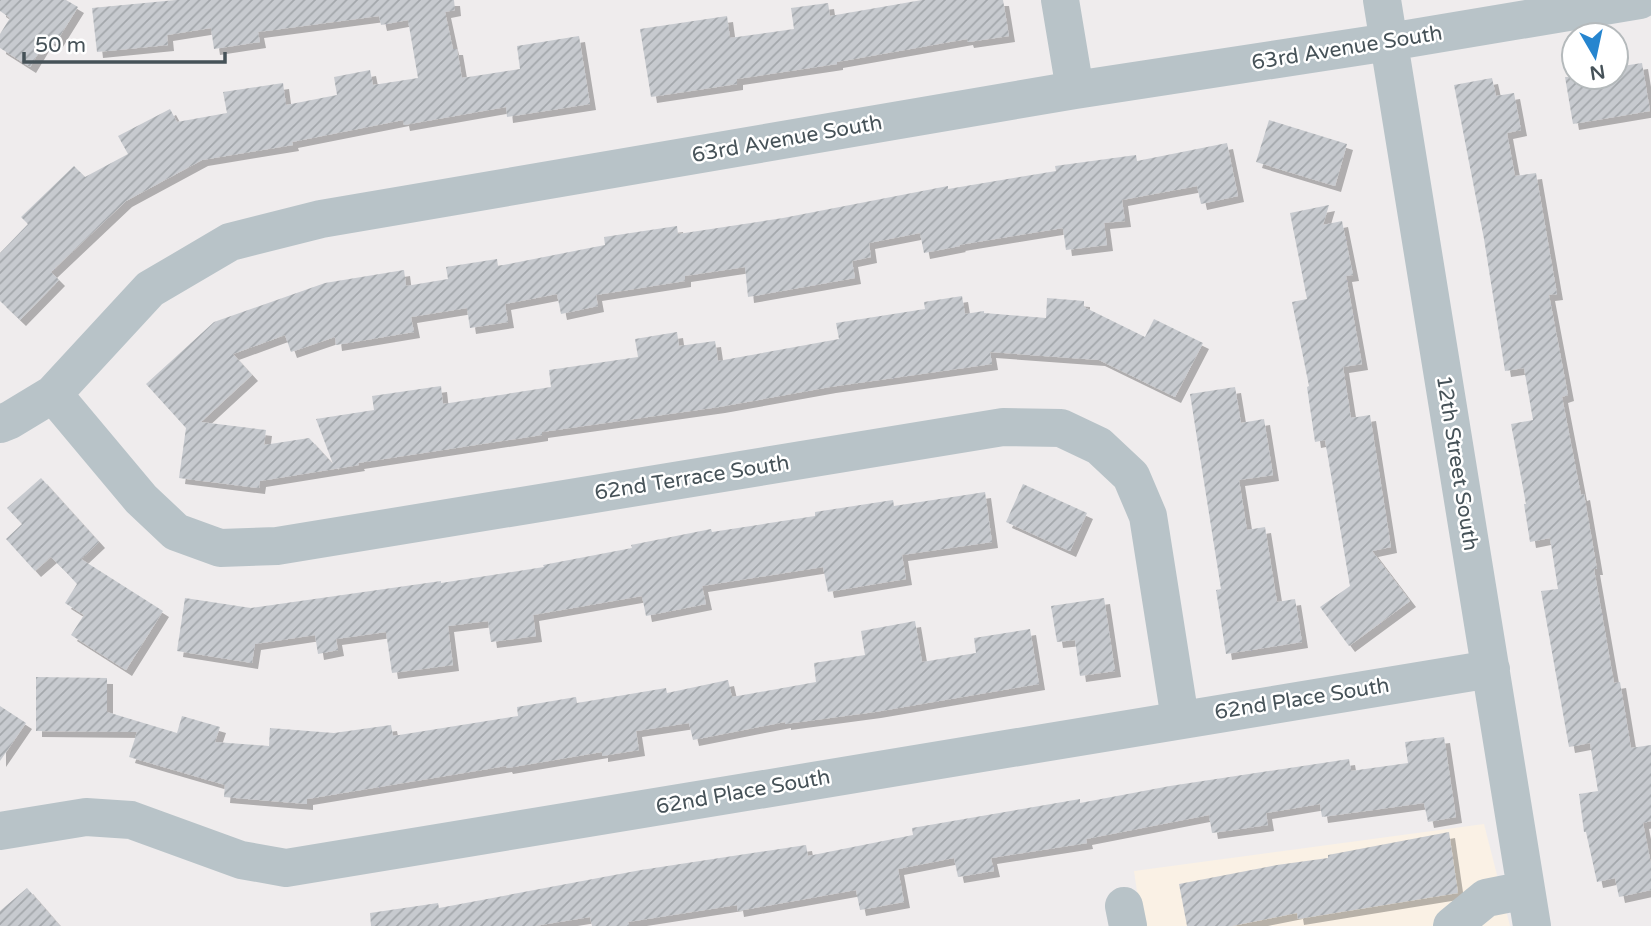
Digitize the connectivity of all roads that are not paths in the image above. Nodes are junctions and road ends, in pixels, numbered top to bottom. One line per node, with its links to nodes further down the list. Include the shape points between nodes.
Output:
1 (1060, 0): 5 (street)
2 (1382, 0): 4 (street, 12th Street South)
3 (1640, 0): 4 (street, 63rd Avenue South)
4 (1389, 42): 5 (street, 63rd Avenue South); 8 (street, 12th Street South)
5 (1075, 90): 6 (street, 63rd Avenue South, via 321,219 230,242 150,289)
6 (53, 394): 7 (street, 63rd Avenue South); 9 (street, 62nd Terrace South, via 141,499 176,532 220,548 277,546 1003,426 1061,428 1099,446 1131,476 1148,516)
7 (0, 424)
8 (1491, 669): 9 (street, 62nd Place South); 11 (street, 12th Street South)
9 (1180, 719): 10 (street, 62nd Place South, via 286,868 242,860 131,820 86,817)
10 (0, 831)
11 (1529, 908): 12 (street, via 1486,898)
12 (1452, 926)

